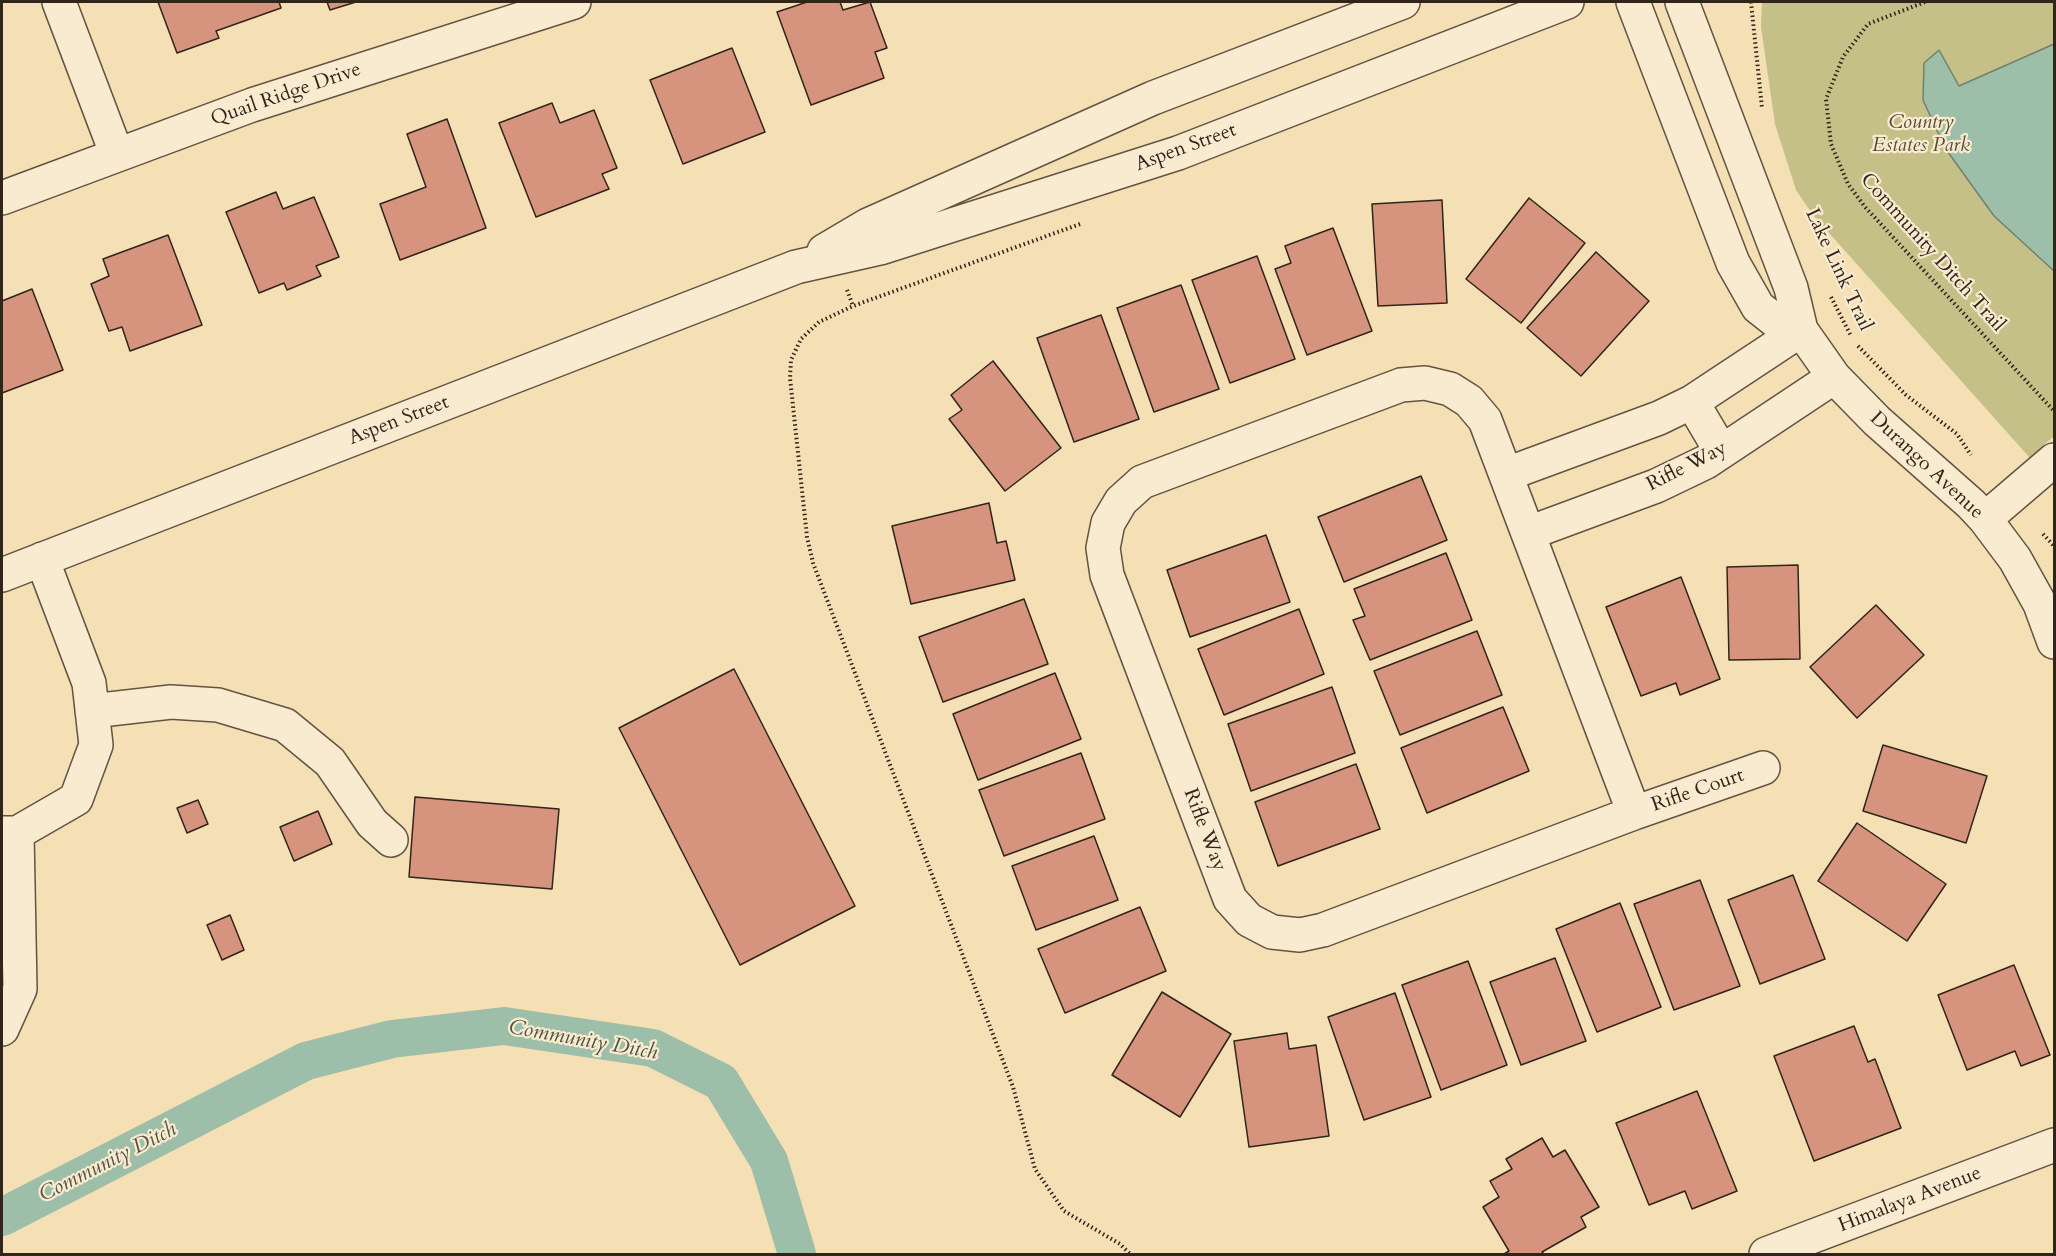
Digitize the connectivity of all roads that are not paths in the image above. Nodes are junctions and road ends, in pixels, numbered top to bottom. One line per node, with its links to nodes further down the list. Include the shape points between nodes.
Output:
1 (60, 2): 7 (street)
2 (573, 2): 7 (street, Quail Ridge Drive, via 252,105)
3 (1403, 2): 9 (street, Aspen Street, via 1153,98 868,225)
4 (1567, 2): 9 (street, Aspen Street, via 1178,153 880,248)
5 (1633, 2): 10 (street, via 1733,263 1758,308 1776,322)
6 (1682, 2): 10 (street, Durango Avenue, via 1791,288)
7 (117, 155): 8 (street, Quail Ridge Drive)
8 (2, 198)
9 (796, 267): 18 (street, Aspen Street)
10 (1801, 330): 11 (street, Durango Avenue); 12 (street)
11 (1834, 377): 13 (street, Rifle Way); 16 (street, Durango Avenue)
12 (1692, 402): 13 (street); 15 (street, via 1659,418)
13 (1721, 452): 17 (street, Rifle Way, via 1656,486)
14 (2055, 460): 16 (street)
15 (1506, 474): 17 (street, Rifle Way); 23 (street, Rifle Way, via 1485,420 1469,401 1450,389 1425,383 1401,385 1142,483 1121,501 1108,523 1103,548 1107,575 1230,900 1249,920 1272,932 1300,935 1323,930)
16 (1985, 519): 20 (street, Durango Avenue, via 2015,559)
17 (1528, 533): 23 (street, Rifle Way)
18 (42, 559): 19 (street, Aspen Street); 21 (street, via 89,683)
19 (2, 574)
20 (2055, 642)
21 (92, 711): 24 (street, via 96,745 76,799); 25 (street, via 171,702 218,705 285,725 330,762 372,823)
22 (1763, 768): 23 (street, Rifle Court)
23 (1634, 813)
24 (9, 833): 26 (street, via 20,989)
25 (391, 840)
26 (2, 1029)
27 (2055, 1145): 28 (street, Himalaya Avenue)
28 (1766, 1254)

